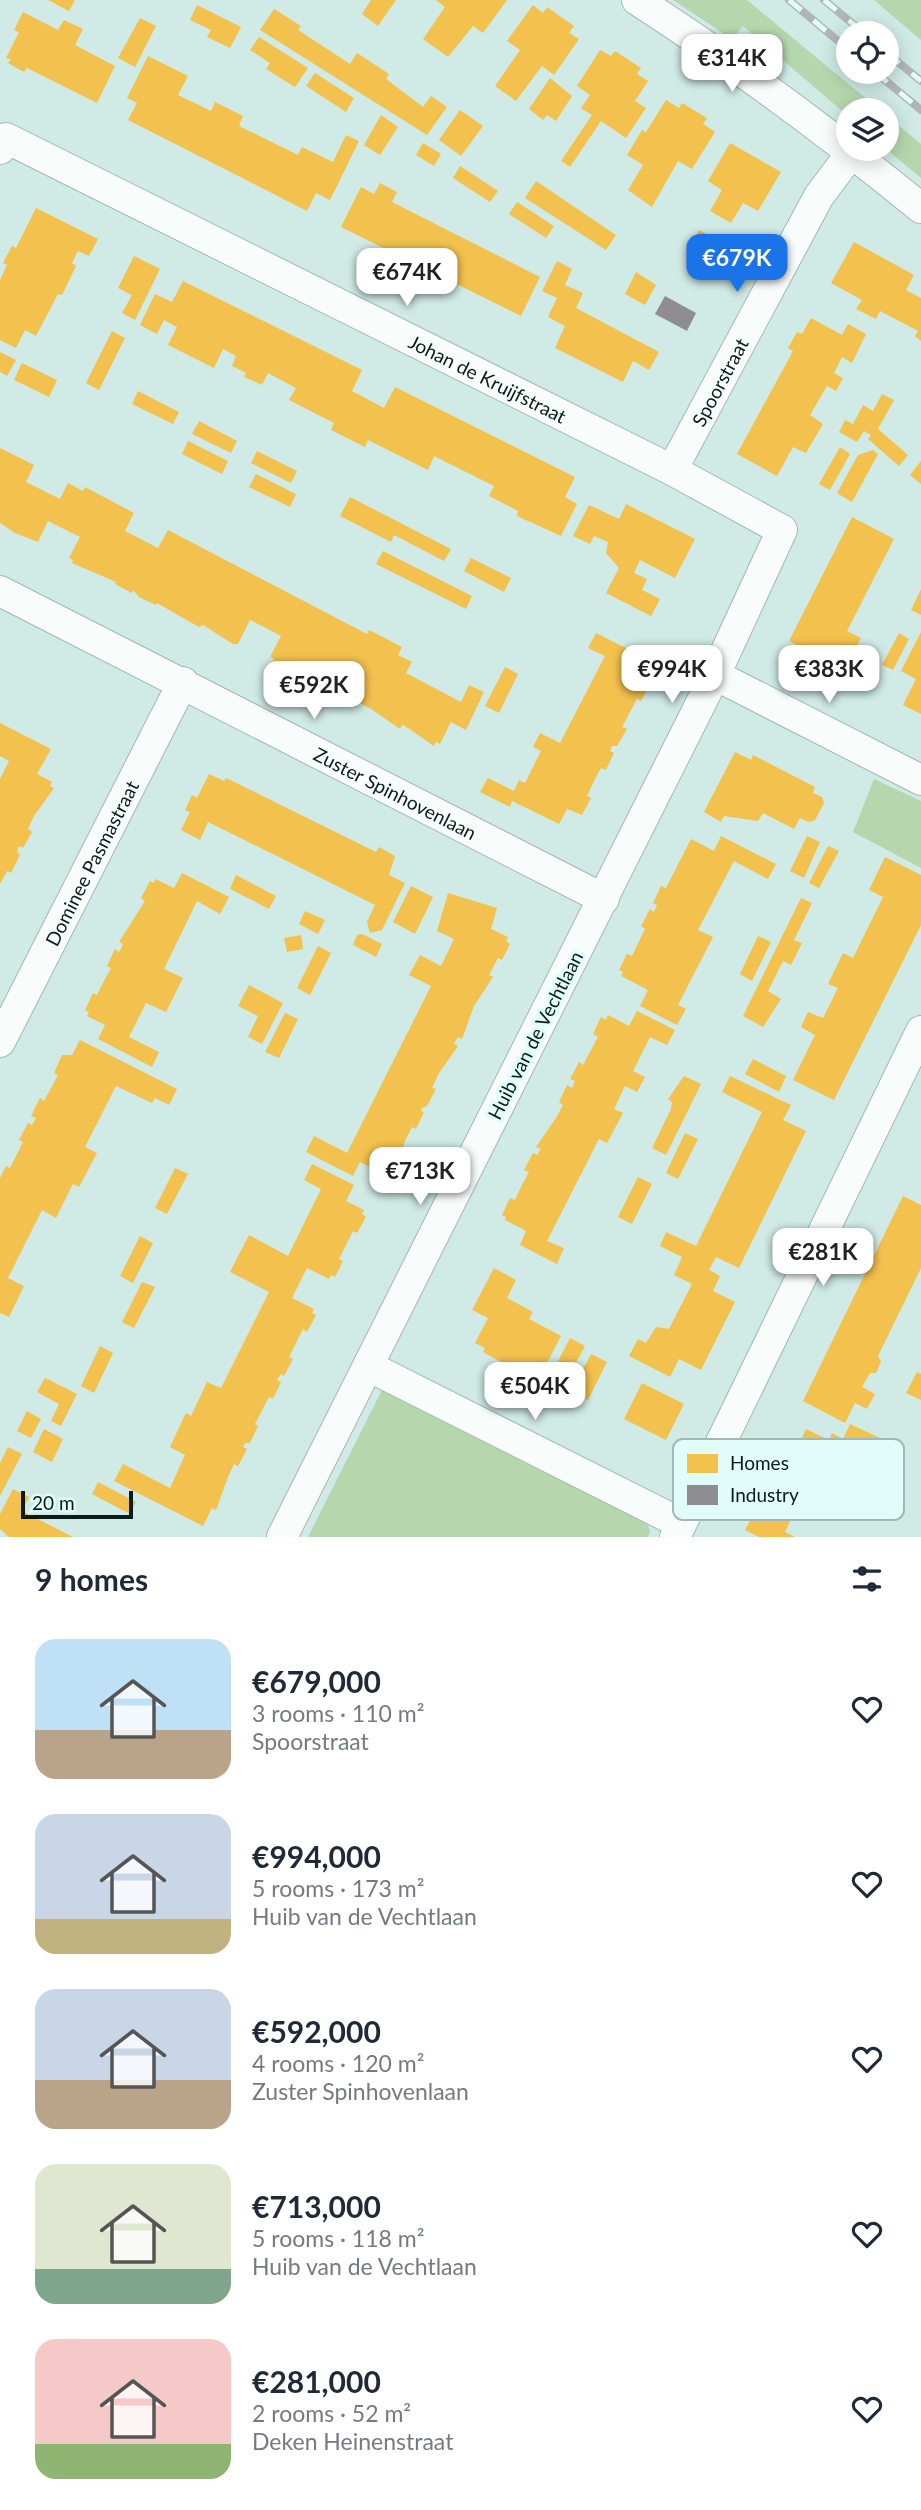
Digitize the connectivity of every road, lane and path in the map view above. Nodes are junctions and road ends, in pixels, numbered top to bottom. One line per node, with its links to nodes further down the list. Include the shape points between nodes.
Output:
1 (637, 0): 2 (street, via 721,54)
2 (836, 140)
3 (3, 143): 7 (street, Johan de Kruijfstraat)
4 (845, 161): 7 (street, Spoorstraat, via 819,196)
5 (863, 161): 6 (street)
6 (921, 208)
7 (672, 470): 8 (street, Johan de Kruijfstraat)
8 (782, 530): 10 (street, Huib van de Vechtlaan)
9 (0, 592): 11 (street, Zuster Spinhovenlaan)
10 (715, 675): 12 (street); 13 (street, Huib van de Vechtlaan)
11 (183, 682): 13 (street, Zuster Spinhovenlaan); 15 (street, Dominee Pasmastraat)
12 (921, 780)
13 (604, 899): 16 (street, Huib van de Vechtlaan)
14 (921, 1031): 17 (street)
15 (0, 1042)
16 (368, 1366): 18 (street); 19 (street, Huib van de Vechtlaan)
17 (722, 1439)
18 (678, 1530)
19 (282, 1537)

